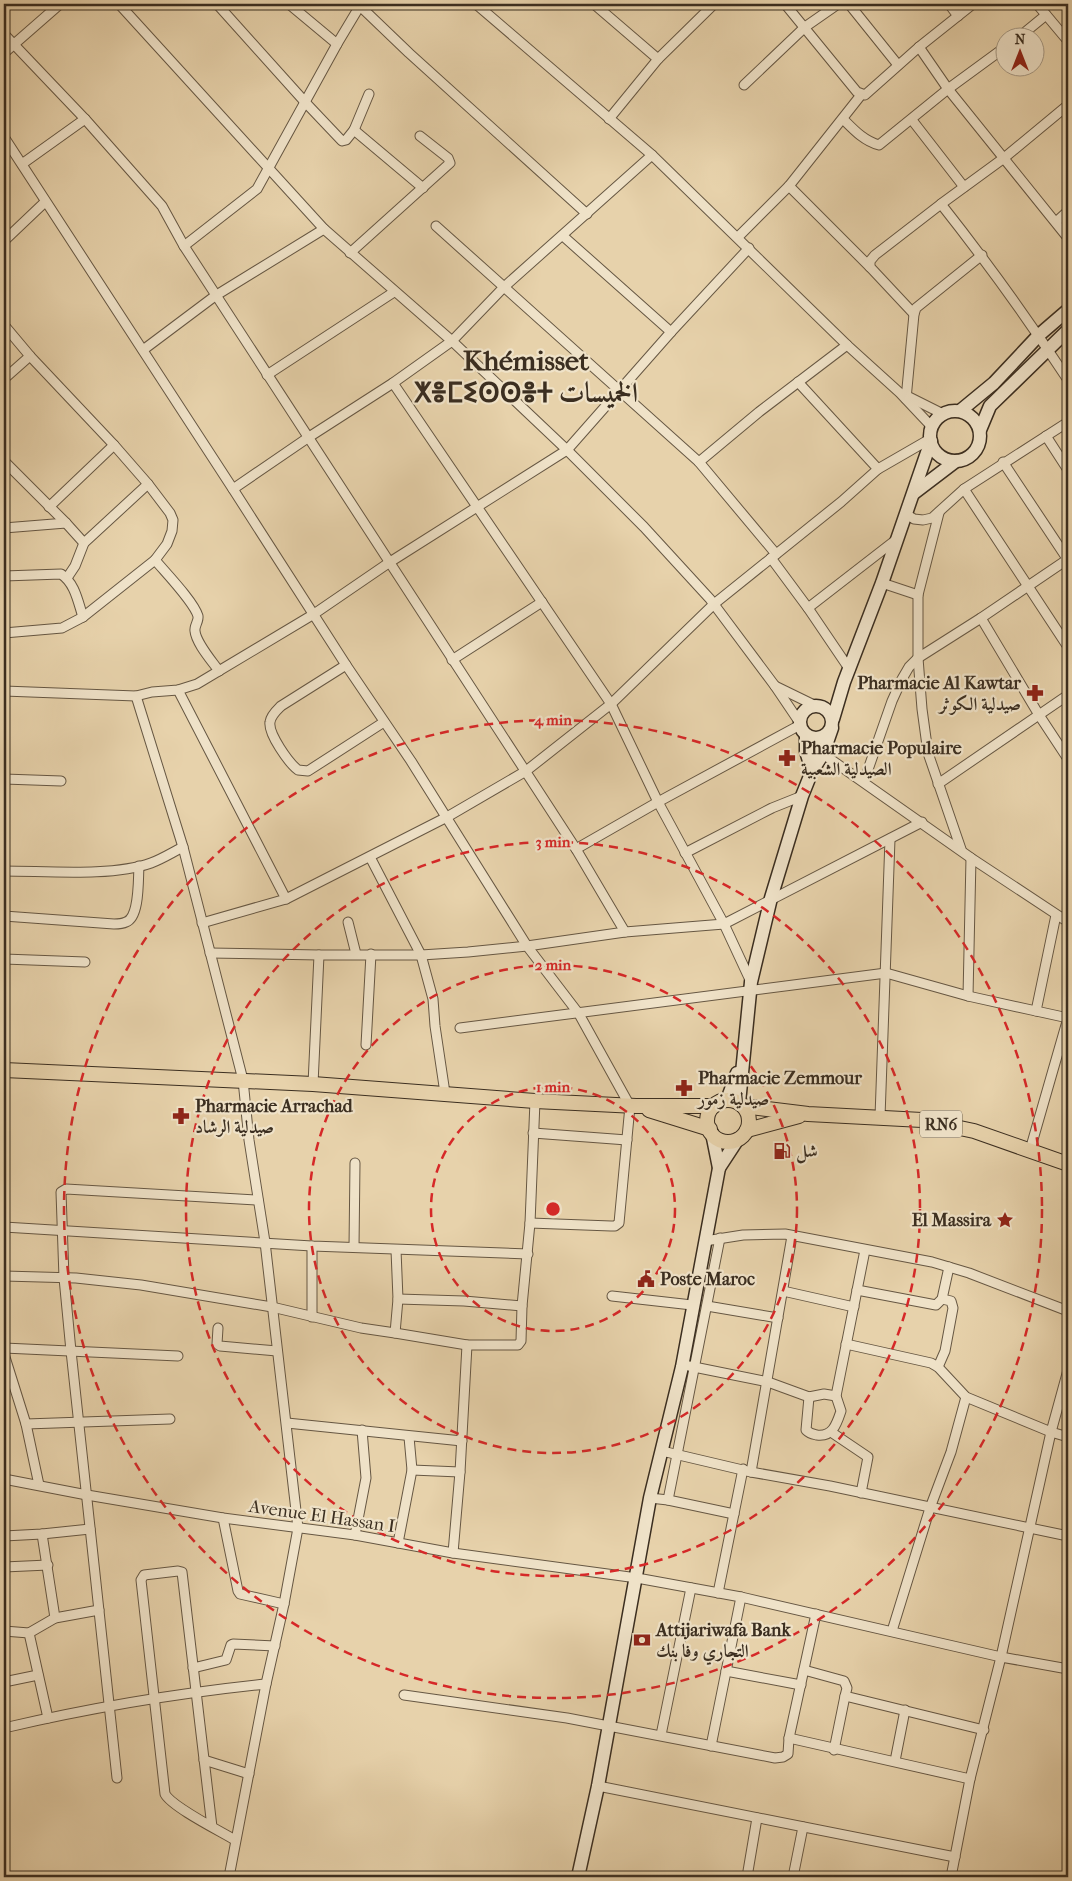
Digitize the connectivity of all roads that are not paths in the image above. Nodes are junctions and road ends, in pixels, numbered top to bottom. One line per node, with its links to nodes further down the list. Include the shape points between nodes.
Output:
1 (60, 4): 22 (street)
2 (119, 4): 44 (street)
3 (217, 4): 32 (street)
4 (289, 4): 21 (street)
5 (476, 4): 35 (street)
6 (594, 4): 26 (street)
7 (712, 4): 26 (street)
8 (786, 4): 17 (street)
9 (838, 4): 17 (street)
10 (849, 4): 27 (street)
11 (949, 4): 16 (street)
12 (973, 4): 16 (street)
13 (1037, 4): 15 (street)
14 (361, 5): 21 (street); 51 (street, via 423,66)
15 (1046, 15): 18 (street); 20 (street)
16 (958, 16): 23 (street)
17 (805, 27): 28 (street); 31 (street)
18 (1030, 28)
19 (4, 34): 22 (street)
20 (1068, 41)
21 (336, 44): 32 (street)
22 (14, 45): 24 (street); 34 (street)
23 (919, 47): 27 (street); 29 (street)
24 (4, 54)
25 (994, 55): 29 (street)
26 (658, 59): 35 (street)
27 (898, 65): 31 (street, via 869,93)
28 (744, 85)
29 (948, 89): 37 (street); 42 (street)
30 (370, 94): 38 (street)
31 (861, 95): 36 (street)
32 (305, 102): 38 (street, via 342,140 346,140); 44 (street)
33 (1068, 105): 42 (street)
34 (85, 119): 43 (street); 59 (street, via 162,206)
35 (609, 119): 41 (street)
36 (844, 119): 37 (street, via 870,142 879,145); 45 (street)
37 (912, 120): 47 (street)
38 (354, 130): 46 (street)
39 (420, 136): 46 (street, via 450,163)
40 (4, 137): 43 (street)
41 (652, 155): 51 (street); 56 (street)
42 (1004, 158): 47 (street); 52 (street)
43 (22, 164): 48 (street)
44 (268, 166): 54 (street); 59 (street, via 257,189)
45 (789, 186): 56 (street); 63 (street)
46 (423, 188): 61 (street)
47 (964, 188): 49 (street)
48 (44, 202): 58 (street); 76 (street)
49 (941, 204): 62 (street); 63 (street, via 875,255)
50 (1068, 211): 52 (street)
51 (587, 214): 55 (street)
52 (1056, 222): 57 (street)
53 (436, 226): 64 (street)
54 (324, 229): 61 (street); 66 (street)
55 (563, 236): 64 (street); 71 (street)
56 (738, 238): 60 (street)
57 (1068, 238)
58 (4, 241)
59 (184, 246): 66 (street)
60 (749, 248): 71 (street); 74 (street)
61 (350, 253): 65 (street)
62 (982, 255): 68 (street, via 916,308); 72 (street)
63 (870, 267): 68 (street)
64 (504, 287): 73 (street); 83 (street)
65 (394, 292): 73 (street); 78 (street)
66 (216, 296): 76 (street); 78 (street)
67 (1068, 310): 72 (main road)
68 (914, 314): 84 (street)
69 (4, 325): 77 (street)
70 (1068, 330): 75 (main road)
71 (671, 332): 83 (street)
72 (1039, 335): 75 (street); 85 (main road, via 994,382)
73 (452, 341): 82 (street); 93 (street)
74 (847, 344): 81 (street); 84 (street)
75 (1048, 348): 80 (street); 88 (main road, via 990,406)
76 (143, 350): 101 (street)
77 (30, 356): 79 (street); 92 (street)
78 (267, 375): 91 (street)
79 (4, 379)
80 (1068, 380)
81 (798, 382): 96 (street); 98 (street)
82 (393, 383): 91 (street); 105 (street)
83 (621, 391): 93 (street); 96 (street)
84 (904, 396): 86 (street); 89 (street)
85 (960, 411): 86 (main road); 88 (main road, via 972,418)
86 (943, 414): 89 (main road, via 936,419)
87 (1068, 422): 90 (street)
88 (980, 430): 95 (main road, via 975,451)
89 (931, 436): 95 (main road, via 937,454); 98 (street); 103 (main road)
90 (1046, 436): 97 (street); 99 (street)
91 (308, 437): 101 (street); 115 (street)
92 (114, 445): 100 (street); 104 (street)
93 (568, 450): 105 (street); 122 (street)
94 (4, 461): 104 (street)
95 (956, 461): 103 (main road)
96 (699, 462): 112 (street)
97 (1003, 462): 102 (street); 114 (street)
98 (878, 469): 112 (street)
99 (1068, 470)
100 (148, 484): 111 (street); 113 (street, via 173,520 167,544)
101 (234, 489): 124 (street)
102 (964, 489): 106 (street); 119 (street)
103 (914, 493): 107 (main road)
104 (49, 507): 108 (street)
105 (476, 507): 115 (street); 121 (street)
106 (939, 513): 107 (street, via 923,520); 120 (street)
107 (906, 514): 110 (main road)
108 (66, 523): 109 (street); 111 (street)
109 (4, 528)
110 (897, 539): 118 (main road); 123 (street)
111 (84, 543): 117 (street)
112 (774, 556): 122 (street); 123 (street)
113 (155, 560): 125 (street); 133 (street, via 197,615 196,636)
114 (1068, 560): 119 (street)
115 (390, 562): 124 (street); 130 (street)
116 (4, 576): 117 (street, via 61,574)
117 (67, 578): 125 (street)
118 (882, 583): 120 (street); 132 (main road)
119 (1028, 586): 126 (street); 128 (street)
120 (918, 595): 129 (street)
121 (542, 602): 130 (street); 140 (street)
122 (714, 604): 135 (street); 140 (street)
123 (808, 608): 132 (street)
124 (314, 614): 131 (street); 133 (street)
125 (83, 617): 127 (street, via 62,628)
126 (981, 618): 129 (street); 142 (street)
127 (4, 633)
128 (1068, 647)
129 (918, 658): 153 (street, via 905,672 897,688); 154 (street, via 927,744)
130 (452, 660): 149 (street)
131 (346, 665): 143 (street); 143 (street, via 275,712 270,724 272,734 287,757 298,770 308,770)
132 (850, 670): 134 (main road)
133 (219, 671): 136 (street)
134 (844, 682): 141 (main road); 144 (main road)
135 (775, 686): 141 (street); 145 (street)
136 (178, 690): 139 (street); 169 (street)
137 (4, 691): 139 (street)
138 (1068, 695): 142 (street)
139 (136, 696): 160 (street)
140 (611, 704): 149 (street); 156 (street)
141 (817, 705): 144 (main road, via 826,708); 145 (main road, via 803,711)
142 (1039, 715): 148 (street); 154 (street)
143 (384, 722): 157 (street)
144 (832, 724): 145 (main road, via 828,733 818,738); 147 (main road)
145 (802, 728): 146 (main road); 156 (street)
146 (806, 750): 147 (street); 150 (main road)
147 (823, 754): 150 (main road); 153 (street)
148 (1068, 759)
149 (526, 771): 157 (street); 161 (street)
150 (812, 771): 155 (main road)
151 (4, 779): 152 (street)
152 (61, 780)
153 (864, 781): 158 (street)
154 (938, 784): 162 (street)
155 (802, 796): 163 (street); 168 (main road)
156 (658, 802): 161 (street); 163 (street)
157 (447, 817): 164 (street); 177 (street)
158 (922, 822): 159 (street); 162 (street)
159 (890, 839): 168 (street); 185 (street)
160 (183, 847): 166 (street); 172 (street)
161 (576, 849): 176 (street)
162 (961, 849): 165 (street)
163 (685, 853): 175 (street)
164 (370, 857): 169 (street); 181 (street)
165 (972, 858): 170 (street); 187 (street)
166 (139, 866): 167 (street, via 97,871); 171 (street, via 135,908 126,922 114,924)
167 (4, 870)
168 (771, 898): 175 (street); 186 (main road)
169 (286, 899): 172 (street)
170 (1056, 914): 174 (street); 188 (street)
171 (4, 916)
172 (202, 922): 178 (street)
173 (348, 922): 179 (street)
174 (1068, 922)
175 (724, 924): 176 (street); 186 (street)
176 (625, 932): 177 (street)
177 (527, 946): 181 (street); 189 (street)
178 (210, 952): 182 (street); 193 (street)
179 (356, 954): 180 (street); 182 (street)
180 (372, 954): 181 (street); 191 (street)
181 (421, 954): 195 (street, via 433,999)
182 (319, 955): 194 (street)
183 (4, 959): 184 (street)
184 (85, 962)
185 (886, 973): 186 (street); 187 (street); 200 (street)
186 (751, 986): 189 (street); 197 (main road, via 742,1062)
187 (968, 996): 188 (street)
188 (1036, 1011): 205 (street, via 1068,1018)
189 (580, 1014): 190 (street); 198 (street)
190 (460, 1028)
191 (366, 1045)
192 (4, 1070): 193 (main road, RN6)
193 (243, 1080): 194 (main road, RN6); 209 (street)
194 (313, 1084): 195 (main road, RN6)
195 (445, 1093): 196 (main road, RN6)
196 (536, 1101): 198 (main road, RN6); 202 (street)
197 (731, 1104): 198 (main road, RN6); 199 (main road, RN6); 201 (main road, via 708,1117); 203 (main road, via 749,1117)
198 (633, 1106): 201 (main road, RN6); 204 (street)
199 (808, 1114): 200 (main road, RN6); 203 (main road, RN6)
200 (880, 1117): 205 (main road, RN6, via 922,1120 974,1131)
201 (711, 1131): 203 (main road, RN6, via 727,1141); 208 (main road)
202 (533, 1133): 204 (street); 210 (street)
203 (743, 1134): 208 (main road)
204 (627, 1140): 210 (street, via 619,1223 611,1226)
205 (1030, 1150): 207 (main road, RN6)
206 (356, 1163): 218 (street)
207 (1068, 1164)
208 (719, 1168): 215 (main road)
209 (258, 1200): 212 (street, via 64,1190 61,1194); 216 (street)
210 (530, 1223): 221 (street)
211 (4, 1226): 212 (street)
212 (62, 1230): 216 (street); 224 (street)
213 (792, 1236): 214 (street); 220 (street); 226 (street)
214 (720, 1238): 215 (street); 232 (street)
215 (705, 1241): 230 (main road)
216 (265, 1242): 217 (street); 233 (street)
217 (312, 1246): 218 (street); 236 (street)
218 (354, 1247): 219 (street)
219 (396, 1250): 221 (street); 228 (street)
220 (865, 1250): 222 (street); 225 (street)
221 (528, 1254): 231 (street)
222 (948, 1267): 229 (street); 235 (street)
223 (4, 1276): 224 (street)
224 (64, 1278): 233 (street, via 140,1285); 243 (street)
225 (857, 1290): 229 (street, via 936,1305); 234 (street)
226 (782, 1291): 234 (street); 237 (street)
227 (612, 1296): 230 (street)
228 (398, 1299): 231 (street); 239 (street)
229 (942, 1299): 248 (street, via 951,1301 953,1308 945,1351)
230 (692, 1305): 247 (main road)
231 (522, 1306): 241 (street, via 521,1341 518,1345)
232 (707, 1306): 237 (street); 247 (street)
233 (272, 1307): 236 (street); 244 (street)
234 (854, 1307): 240 (street)
235 (1068, 1311)
236 (312, 1317): 239 (street)
237 (778, 1318): 250 (street)
238 (218, 1328): 244 (street, via 216,1340 220,1346)
239 (395, 1333): 241 (street)
240 (846, 1344): 248 (street, via 931,1362); 251 (street)
241 (467, 1345): 263 (street)
242 (4, 1348): 243 (street)
243 (71, 1351): 246 (street); 255 (street)
244 (277, 1351): 256 (street)
245 (4, 1354): 257 (street)
246 (178, 1356)
247 (688, 1366): 250 (street); 264 (main road); 265 (street)
248 (938, 1367): 253 (street)
249 (1068, 1370): 260 (street)
250 (768, 1382): 252 (street); 267 (street)
251 (836, 1396): 252 (street, via 815,1394); 259 (street, via 840,1411)
252 (808, 1398): 259 (street, via 806,1430 809,1434 824,1436)
253 (966, 1398): 260 (street); 275 (street, via 951,1452)
254 (170, 1419): 255 (street)
255 (80, 1421): 257 (street); 272 (street)
256 (287, 1423): 258 (street); 278 (street)
257 (26, 1424): 270 (street)
258 (362, 1430): 262 (street); 282 (street, via 366,1478)
259 (831, 1432): 271 (street, via 868,1457)
260 (1050, 1432): 261 (street); 279 (street)
261 (1068, 1436)
262 (409, 1437): 263 (street); 266 (street)
263 (462, 1441): 268 (street)
264 (662, 1451): 265 (street); 273 (main road)
265 (676, 1455): 267 (street); 274 (street)
266 (412, 1470): 268 (street); 285 (street)
267 (747, 1471): 271 (street); 276 (street)
268 (460, 1472): 286 (street)
269 (4, 1479): 270 (street, Avenue El Hassan I)
270 (39, 1485): 272 (street, Avenue El Hassan I)
271 (861, 1493): 275 (street)
272 (87, 1495): 277 (street, Avenue El Hassan I); 280 (street)
273 (650, 1498): 274 (street); 289 (main road)
274 (668, 1500): 276 (street)
275 (930, 1508): 279 (street); 298 (street)
276 (734, 1514): 291 (street)
277 (223, 1518): 278 (street, Avenue El Hassan I); 293 (street, via 240,1594)
278 (298, 1528): 282 (street, Avenue El Hassan I); 293 (street)
279 (1029, 1528): 284 (street); 301 (street)
280 (90, 1529): 281 (street); 294 (street)
281 (42, 1534): 283 (street); 287 (street)
282 (355, 1534): 285 (street, Avenue El Hassan I)
283 (4, 1536)
284 (1068, 1536)
285 (398, 1543): 286 (street, Avenue El Hassan I)
286 (453, 1553): 289 (street, Avenue El Hassan I)
287 (48, 1565): 288 (street); 296 (street)
288 (4, 1567)
289 (637, 1578): 290 (street, Avenue El Hassan I); 317 (main road)
290 (692, 1588): 291 (street, Avenue El Hassan I); 320 (street)
291 (718, 1593): 292 (street, Avenue El Hassan I)
292 (741, 1597): 295 (street, Avenue El Hassan I); 305 (street)
293 (284, 1604): 300 (street)
294 (99, 1610): 296 (street); 314 (street)
295 (816, 1614): 298 (street, Avenue El Hassan I); 304 (street)
296 (55, 1618): 299 (street)
297 (4, 1631): 299 (street)
298 (892, 1631): 301 (street, Avenue El Hassan I)
299 (28, 1633): 306 (street)
300 (275, 1646): 302 (street, via 234,1644 226,1660); 308 (street)
301 (1001, 1657): 303 (street, Avenue El Hassan I); 319 (street)
302 (193, 1668): 310 (street); 313 (street, via 182,1572 144,1575 141,1580)
303 (1068, 1669)
304 (804, 1670): 309 (street); 312 (street, via 844,1681 847,1688)
305 (726, 1671): 309 (street); 322 (street)
306 (38, 1675): 307 (street); 316 (street)
307 (4, 1682)
308 (266, 1684): 310 (street); 326 (street)
309 (801, 1685): 321 (street)
310 (196, 1691): 313 (street); 324 (street)
311 (404, 1695): 317 (street)
312 (845, 1696): 315 (street); 323 (street)
313 (153, 1699): 314 (street); 331 (street, via 165,1794 171,1802)
314 (109, 1707): 316 (street); 327 (street)
315 (905, 1710): 319 (street); 325 (street)
316 (48, 1718): 318 (street)
317 (609, 1726): 320 (street); 329 (main road)
318 (4, 1728)
319 (984, 1730): 328 (street)
320 (661, 1735): 322 (street)
321 (789, 1738): 322 (street, via 788,1754 783,1758); 323 (street)
322 (711, 1746)
323 (834, 1750): 325 (street)
324 (204, 1760): 326 (street); 331 (street)
325 (894, 1761): 328 (street)
326 (249, 1774): 333 (street)
327 (117, 1778)
328 (970, 1779): 334 (street)
329 (598, 1786): 330 (street); 336 (main road)
330 (757, 1818): 332 (street); 337 (street)
331 (212, 1827): 333 (street)
332 (803, 1827): 334 (street); 338 (street)
333 (235, 1840): 335 (street)
334 (955, 1857): 339 (street)
335 (229, 1877)
336 (578, 1877)
337 (748, 1877)
338 (793, 1877)
339 (951, 1877)

